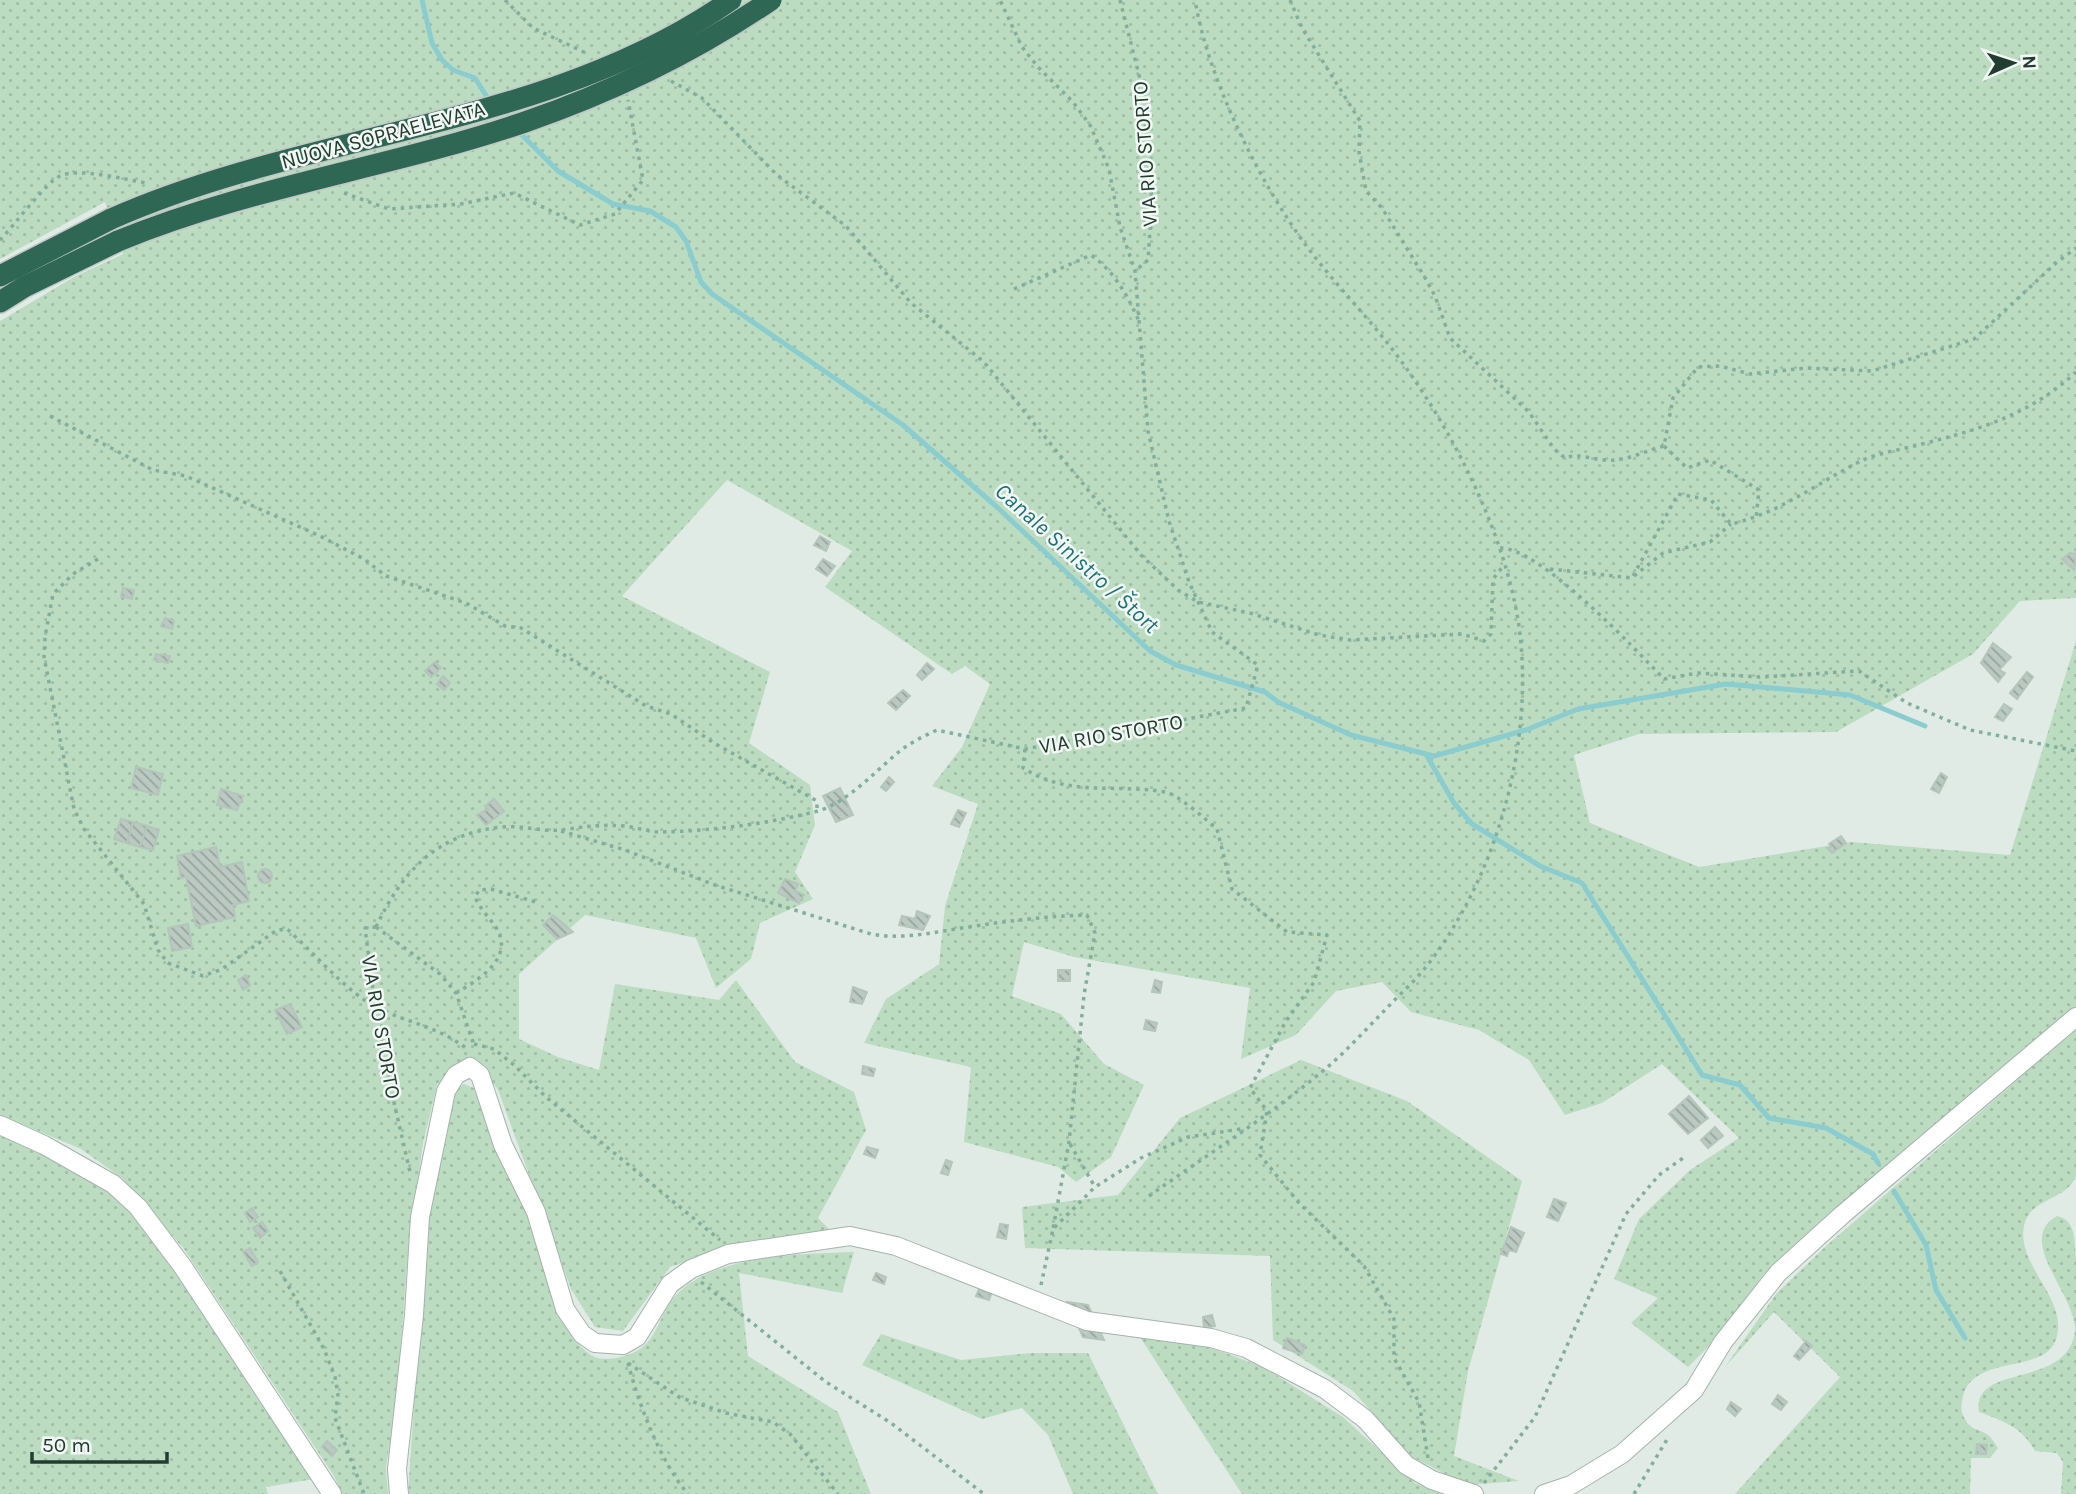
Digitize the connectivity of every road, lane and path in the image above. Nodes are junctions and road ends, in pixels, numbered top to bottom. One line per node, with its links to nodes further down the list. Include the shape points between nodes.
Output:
1 (505, 0): 8 (path, via 533,28)
2 (731, 0): 14 (highway, NUOVA SOPRAELEVATA, bridge, via 674,34 556,85 484,110 198,183 111,219)
3 (771, 0): 16 (highway, NUOVA SOPRAELEVATA, bridge, via 672,60 525,122 218,204 118,240)
4 (1000, 0): 13 (path, via 1022,47 1090,125 1109,169 1120,228)
5 (1120, 0): 13 (path, VIA RIO STORTO, via 1140,78 1152,202 1148,260)
6 (1195, 0): 23 (path, via 1236,120 1275,200 1309,249 1403,362 1444,423)
7 (1290, 0): 20 (path, via 1302,28 1360,121 1359,152 1366,191 1436,296 1450,338 1529,412 1565,458 1618,460)
8 (599, 59)
9 (660, 78): 28 (path, via 702,98 776,175 846,226 911,303 984,362 1141,555)
10 (626, 92): 11 (path, via 643,180)
11 (615, 214)
12 (2076, 248): 20 (path, via 1975,339 1872,371 1806,368 1751,374 1720,366 1698,367 1673,398)
13 (1135, 271): 17 (path, VIA RIO STORTO)
14 (0, 276)
15 (1014, 289): 17 (path, via 1091,255 1105,265 1126,294)
16 (0, 302)
17 (1140, 323): 28 (path, VIA RIO STORTO, via 1148,431 1168,522)
18 (2076, 372): 21 (path, via 2028,410 1960,435 1863,460)
19 (50, 416): 31 (path, via 144,466 186,476 320,536 386,576 466,603 505,626 521,628 646,706 671,714 817,801)
20 (1664, 446): 21 (path, via 1687,468 1710,460 1759,490)
21 (1756, 519): 22 (path)
22 (1731, 524): 27 (path, via 1710,542 1663,553); 27 (path, via 1711,500 1678,494)
23 (1500, 548): 25 (path); 26 (path, via 1511,548)
24 (98, 559): 36 (path, via 53,594 44,657 74,809 84,829 144,904 158,950 168,963 203,976 222,969 277,930 288,929)
25 (1504, 565): 28 (path, via 1493,579 1491,634 1484,641 1462,634 1350,640); 39 (path, via 1520,633 1522,695 1503,810 1486,861 1444,942 1424,970 1325,1070)
26 (1548, 569): 27 (path); 30 (path, via 1664,679 1698,673 1772,677 1859,671 1907,703 1970,730)
27 (1632, 578)
28 (1198, 603): 29 (path, VIA RIO STORTO, via 1212,632 1258,665 1246,708)
29 (1025, 749): 31 (path, VIA RIO STORTO, via 937,730 901,750 850,793); 39 (path, via 1023,768 1041,779 1090,790 1167,792 1217,829 1232,889 1287,932 1326,935 1314,982 1286,1021 1250,1088)
30 (2076, 751)
31 (817, 811): 32 (path, VIA RIO STORTO, via 772,821 658,832 578,825)
32 (559, 830): 34 (path, VIA RIO STORTO, via 504,827 446,841 426,854); 42 (path, via 871,934 925,936 1051,916 1087,915 1095,933)
33 (536, 902): 35 (path, via 479,890 474,897 499,932 499,957 491,969)
34 (376, 927): 35 (path, via 440,974); 36 (path, VIA RIO STORTO, via 365,928)
35 (456, 993): 48 (path, via 474,1044 494,1049 514,1065 546,1097 719,1238)
36 (377, 1008): 38 (path, via 426,1024); 44 (path, VIA RIO STORTO, via 379,1037)
37 (2076, 1017): 63 (street, via 1778,1273 1723,1342 1694,1390 1622,1454 1571,1485)
38 (472, 1052)
39 (1267, 1111): 41 (path); 55 (path, via 1261,1155 1299,1203 1364,1266 1394,1319 1394,1357 1419,1402)
40 (0, 1125): 57 (street, via 113,1184 138,1207 183,1267)
41 (1243, 1129): 45 (path, via 1188,1137 1141,1158); 46 (path)
42 (1069, 1143): 45 (path); 47 (path)
43 (1686, 1156): 56 (path, via 1660,1175 1626,1214 1535,1416)
44 (411, 1175)
45 (1095, 1187): 47 (path)
46 (1149, 1196)
47 (1053, 1229): 51 (path)
48 (728, 1254): 49 (street); 51 (street, via 850,1236 895,1246)
49 (691, 1269): 52 (street, via 670,1284 637,1337); 62 (path, via 705,1287 826,1382 891,1423)
50 (279, 1271): 58 (path, via 335,1377 335,1418)
51 (1039, 1303): 55 (street, via 1087,1321 1199,1336 1246,1348 1325,1389 1365,1419 1406,1465)
52 (623, 1345): 53 (path); 59 (street, via 595,1343 582,1334 565,1309 536,1212 503,1145 480,1075 470,1067 456,1075 446,1091 420,1217)
53 (628, 1363): 60 (path, via 637,1396 673,1474); 61 (path, via 679,1397 773,1422 790,1434)
54 (1672, 1432): 64 (path)
55 (1432, 1480): 56 (street)
56 (1478, 1489)
57 (331, 1492)
58 (364, 1494)
59 (398, 1494)
60 (688, 1494)
61 (838, 1494)
62 (984, 1494)
63 (1544, 1494)
64 (1634, 1494)

